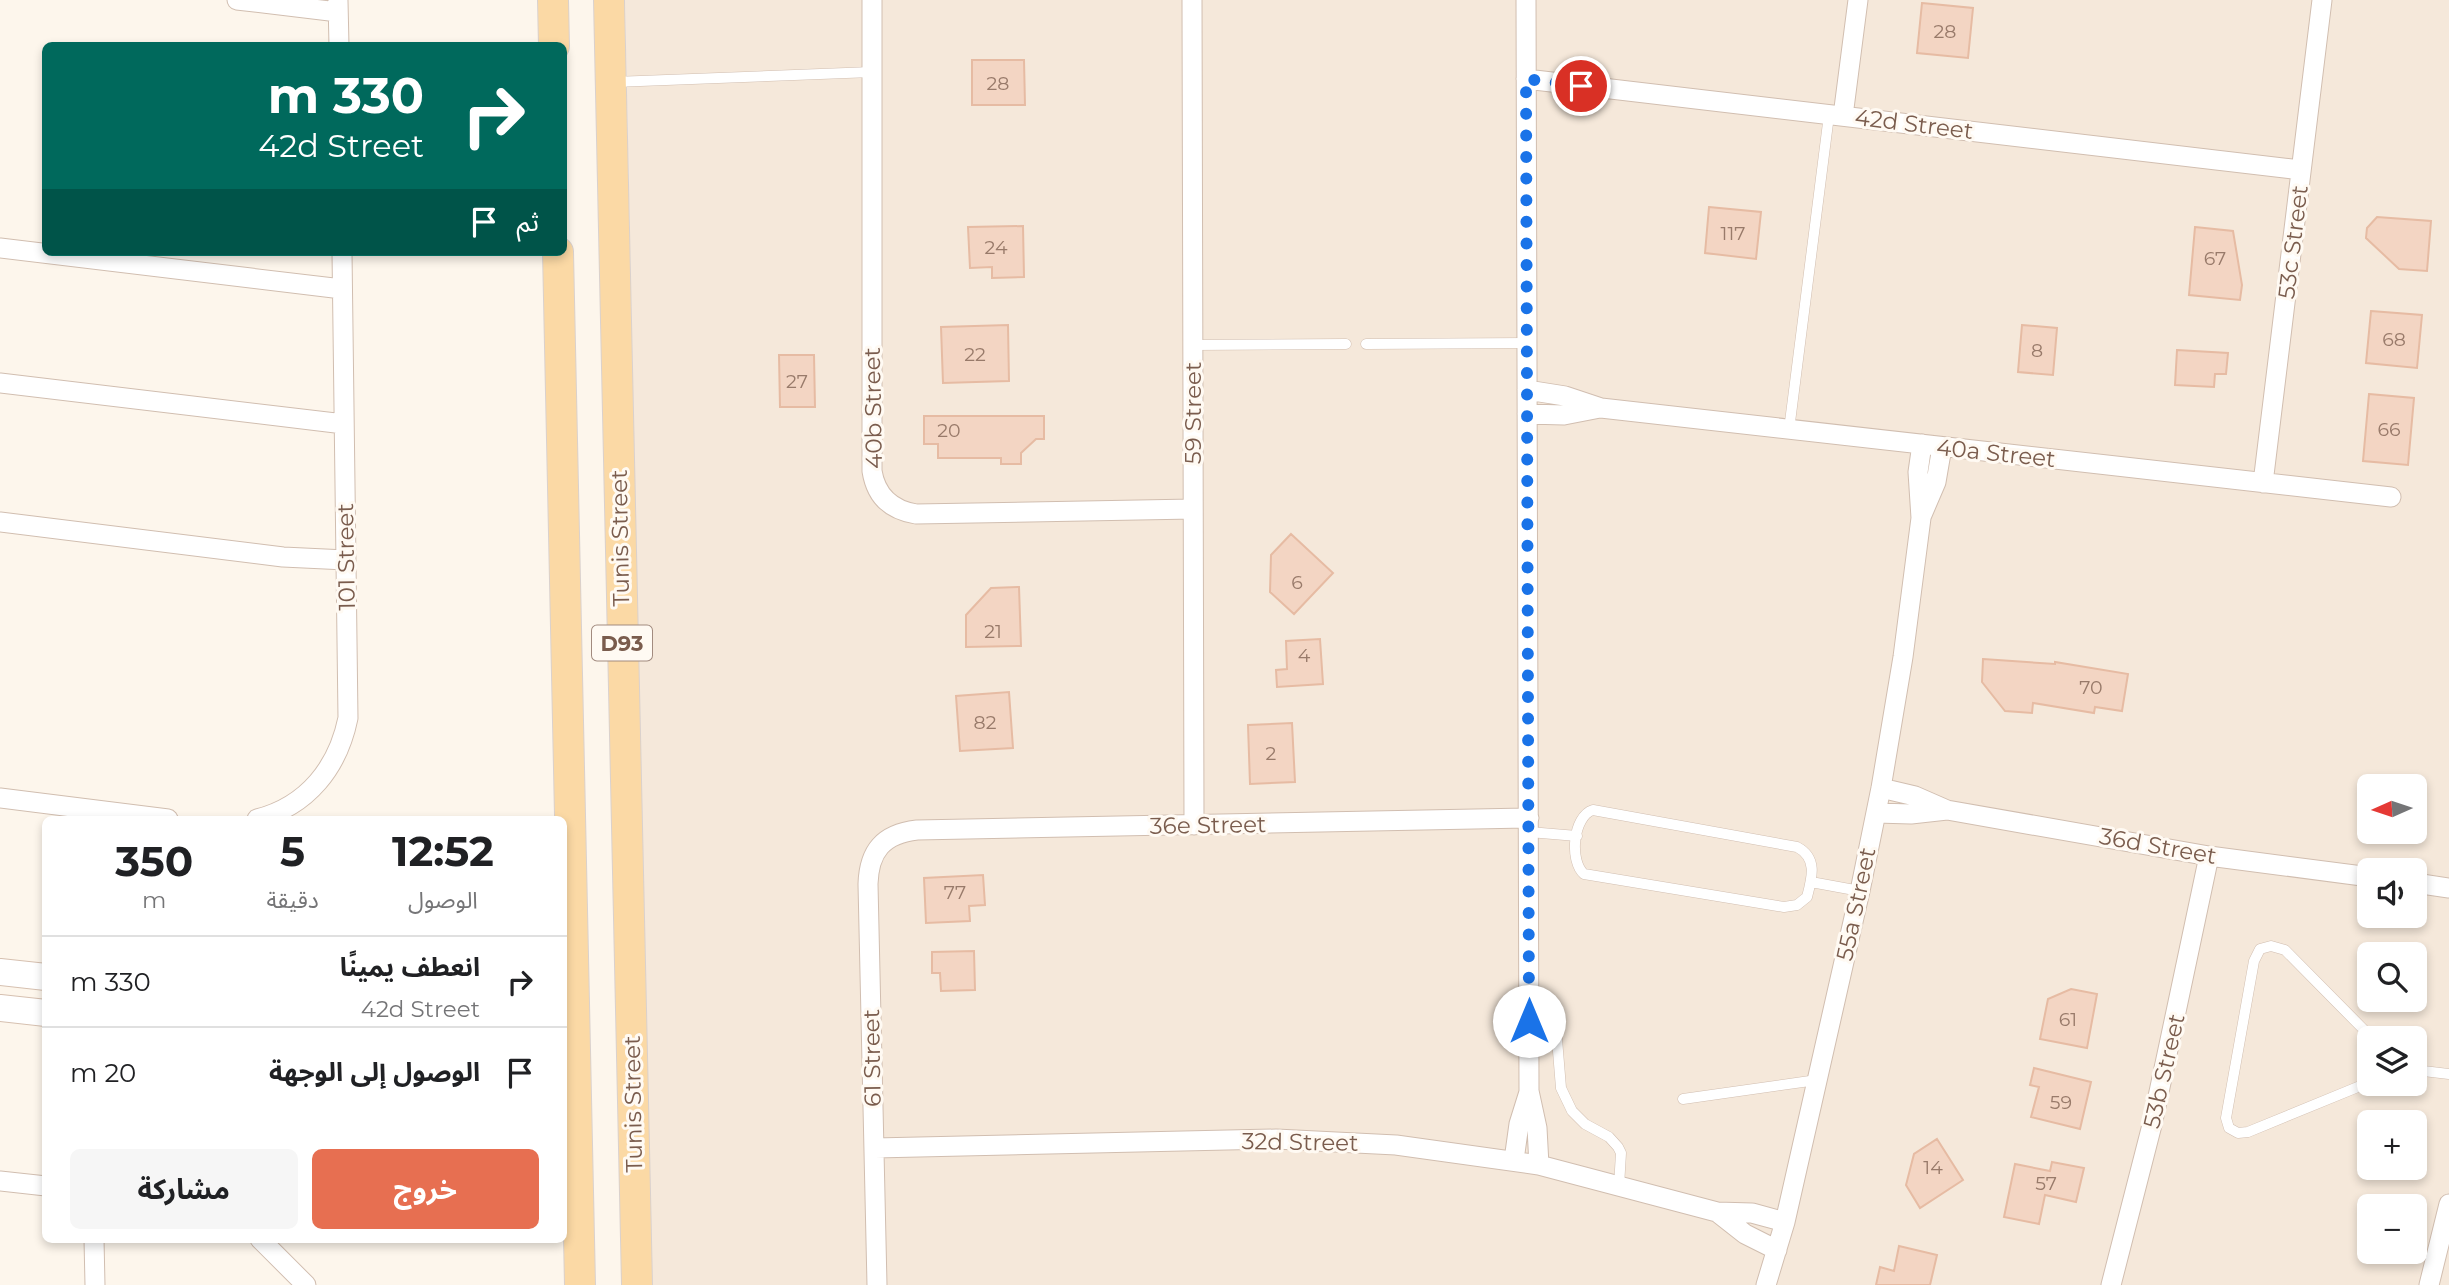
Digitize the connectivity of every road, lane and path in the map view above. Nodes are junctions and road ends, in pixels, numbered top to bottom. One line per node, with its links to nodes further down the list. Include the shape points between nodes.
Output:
1 (237, 0): 9 (street)
2 (553, 0): 11 (main road)
3 (609, 0): 14 (main road, Tunis Street / D93)
4 (872, 0): 12 (street, 40b Street)
5 (1192, 0): 26 (street, 59 Street)
6 (1526, 0): 13 (street)
7 (1858, 0): 15 (street)
8 (2322, 0): 16 (street, 53c Street)
9 (338, 6): 10 (street)
10 (338, 42)
11 (554, 42)
12 (872, 72): 14 (lane); 37 (street, 40b Street, via 872,471 882,498 898,510 916,514)
13 (1526, 79): 15 (street, 42d Street); 23 (street)
14 (610, 82): 88 (main road, Tunis Street / D93)
15 (1836, 115): 16 (street, 42d Street); 32 (lane)
16 (2301, 170): 35 (street, 53c Street)
17 (0, 248): 18 (street)
18 (42, 253)
19 (67, 256): 22 (street)
20 (342, 256): 22 (street, 101 Street)
21 (558, 256): 47 (main road, D93)
22 (342, 289): 31 (street, 101 Street)
23 (1527, 343): 25 (lane); 28 (street)
24 (1346, 344): 26 (lane)
25 (1366, 344)
26 (1192, 345): 37 (street, 59 Street)
27 (0, 383): 31 (street)
28 (1527, 390): 29 (street, 40a Street); 30 (street)
29 (1601, 408): 30 (street, 40a Street, via 1564,415); 32 (street, 40a Street)
30 (1527, 414): 49 (street)
31 (344, 424): 40 (street, 101 Street)
32 (1788, 430): 33 (street, 40a Street)
33 (1922, 444): 34 (street, 40a Street); 38 (street, 55a Street, via 1918,479)
34 (1942, 447): 35 (street, 40a Street); 38 (street, 55a Street, via 1936,482)
35 (2263, 483): 36 (street, 40a Street)
36 (2391, 498)
37 (1193, 509): 48 (street, 59 Street)
38 (1921, 518): 41 (street, 55a Street)
39 (0, 522): 40 (street, via 283,558)
40 (346, 560): 46 (street, 101 Street, via 345,735 331,765 310,791)
41 (1881, 788): 43 (street, 36d Street); 44 (street, 55a Street)
42 (0, 798): 45 (street)
43 (1947, 810): 44 (street, 36d Street); 52 (street, 36d Street)
44 (1876, 813): 58 (street, 55a Street)
45 (144, 816)
46 (266, 816)
47 (566, 816)
48 (1194, 825): 49 (street, 36e Street); 51 (street, 36e Street, via 916,830)
49 (1529, 825): 50 (lane); 63 (street)
50 (1577, 836): 55 (lane, via 1578,822 1593,810 1797,847 1812,863); 55 (lane, via 1576,863 1591,877 1784,907 1802,902)
51 (888, 837): 71 (street, 61 Street, via 870,863 868,884)
52 (2209, 856): 54 (street, 36d Street); 91 (street, 53b Street, via 2155,1111)
53 (567, 873): 78 (main road, D93)
54 (2357, 875)
55 (1811, 882): 58 (lane)
56 (2427, 885): 57 (street)
57 (2449, 888)
58 (1860, 891): 67 (street, 55a Street)
59 (0, 972): 60 (street)
60 (42, 977)
61 (0, 1008): 62 (street)
62 (42, 1013)
63 (1529, 1021): 69 (street); 77 (lane, via 1557,1039 1561,1088 1572,1111 1619,1147)
64 (2360, 1026): 68 (lane, via 2285,950 2260,949 2254,961 2226,1118 2229,1128 2248,1132)
65 (2427, 1071): 66 (lane)
66 (2449, 1074)
67 (1817, 1080): 70 (lane); 81 (street, 55a Street)
68 (2357, 1087)
69 (1529, 1091): 72 (street); 73 (street)
70 (1683, 1099)
71 (874, 1148): 72 (street, 32d Street, via 1276,1139 1396,1146); 89 (street, 61 Street)
72 (1514, 1160): 73 (street, 32d Street)
73 (1539, 1164): 77 (street, 32d Street)
74 (567, 1172): 78 (street)
75 (0, 1181): 76 (street)
76 (42, 1186)
77 (1619, 1186): 80 (street, 32d Street)
78 (578, 1199): 87 (main road, D93)
79 (2449, 1204): 92 (street)
80 (1717, 1212): 81 (street, 32d Street, via 1752,1213); 84 (street, 32d Street, via 1745,1234)
81 (1785, 1222): 84 (street, 55a Street)
82 (94, 1243): 85 (street)
83 (264, 1243): 86 (street)
84 (1777, 1250): 90 (street, 55a Street)
85 (95, 1285)
86 (306, 1285)
87 (580, 1285)
88 (637, 1285)
89 (877, 1285)
90 (1766, 1285)
91 (2112, 1285)
92 (2429, 1285)

